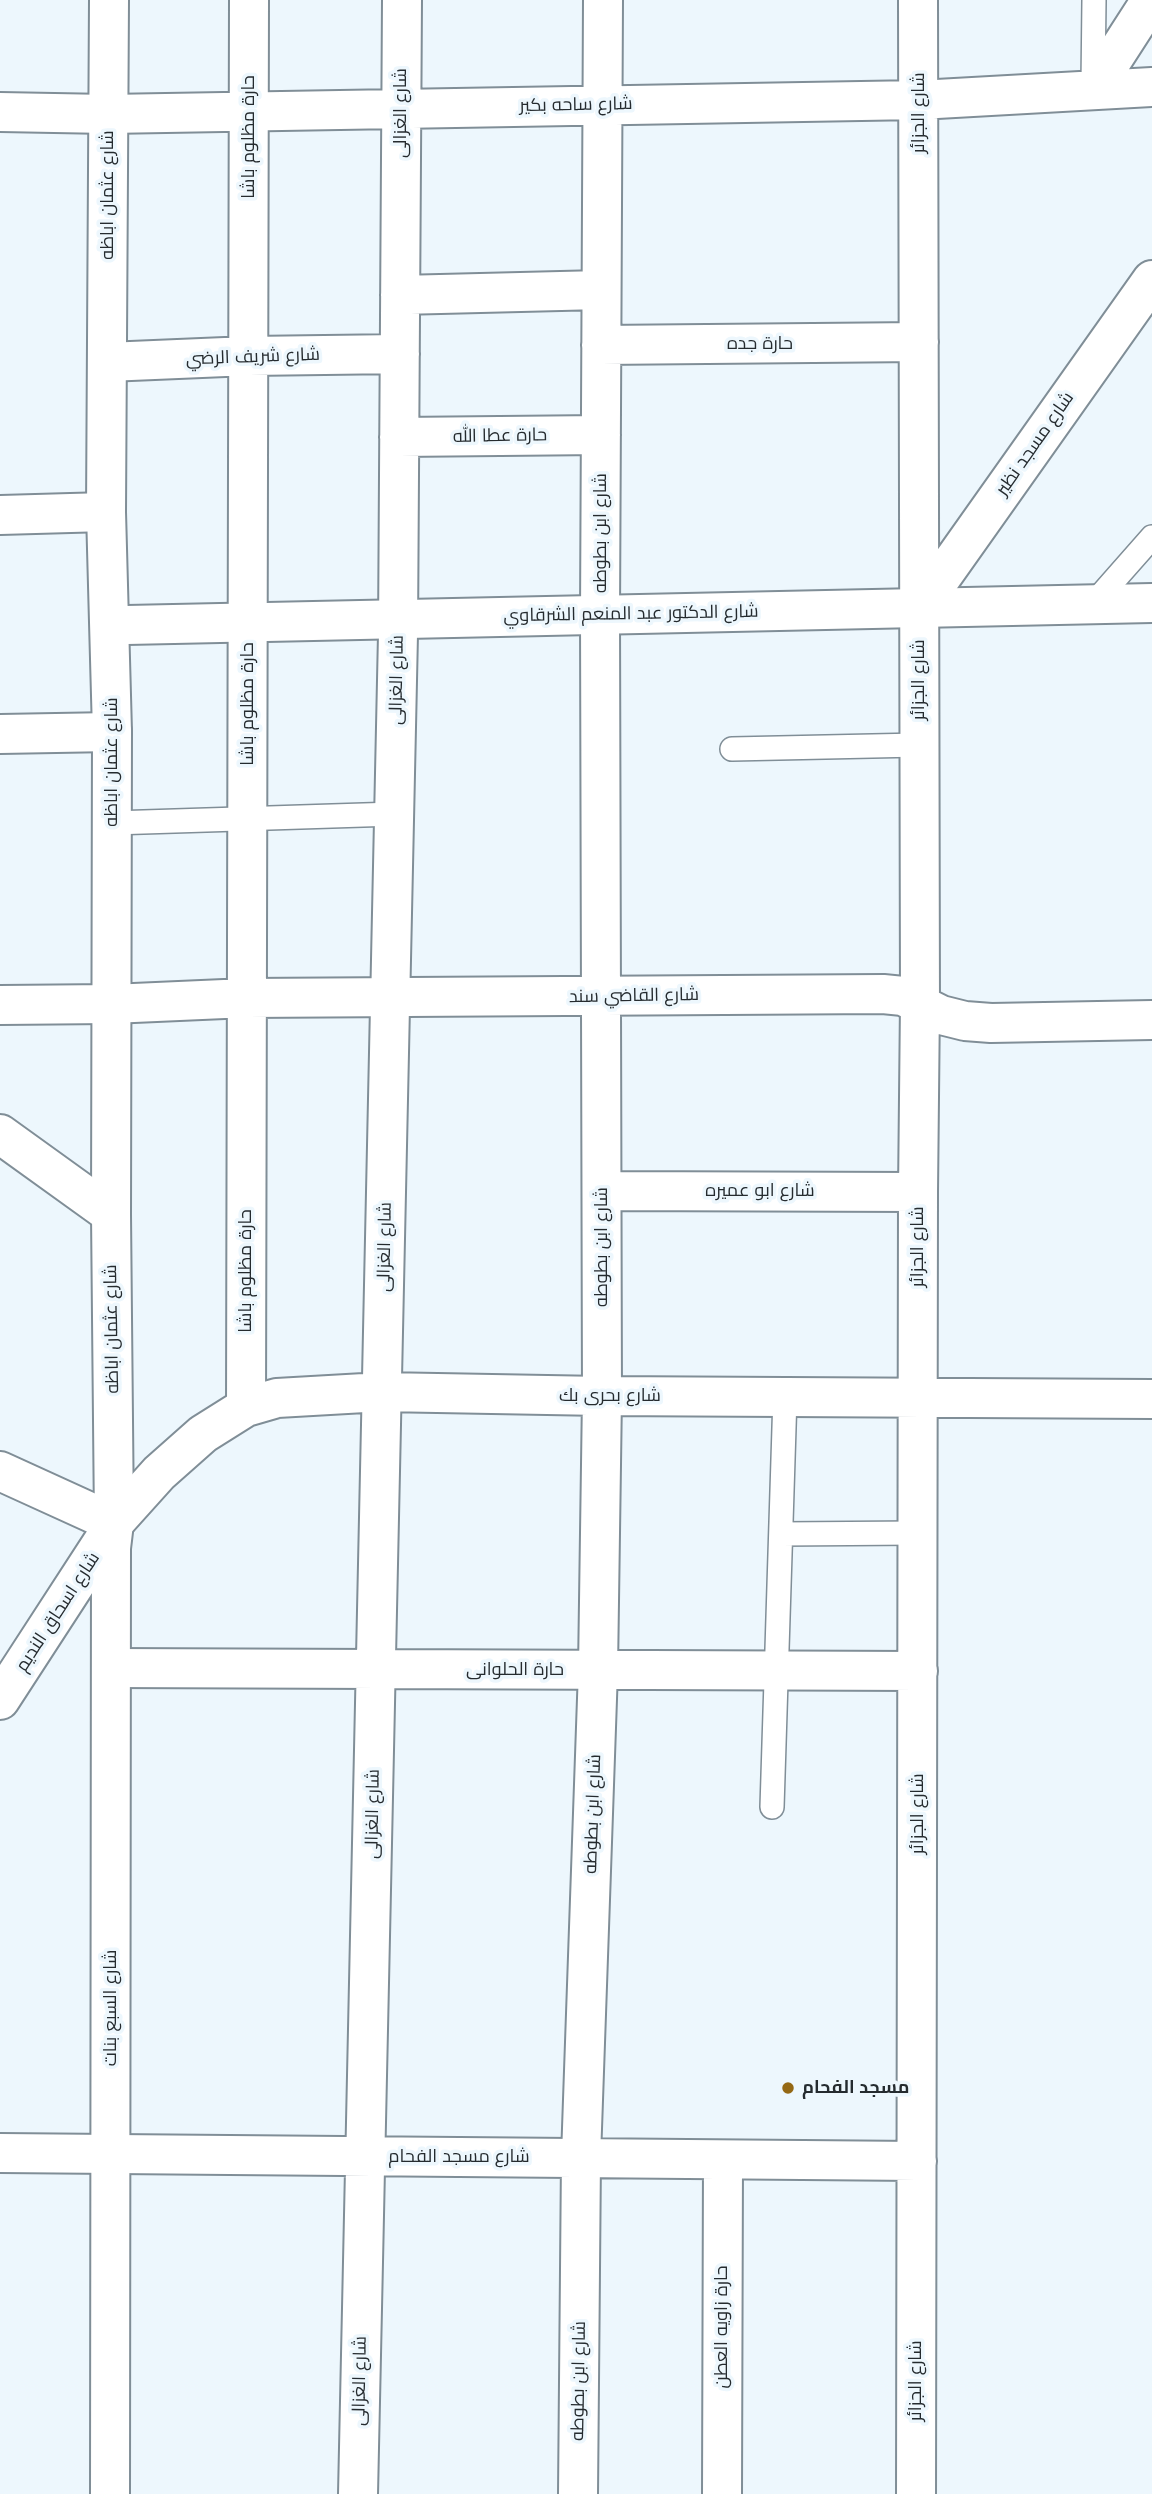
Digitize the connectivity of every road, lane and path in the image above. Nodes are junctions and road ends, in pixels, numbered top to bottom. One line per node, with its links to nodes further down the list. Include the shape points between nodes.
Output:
1 (109, 0): 15 (street, شارع عثمان اباظه)
2 (249, 0): 13 (street, حارة مظلوم باشا)
3 (402, 0): 12 (street, شارع الغزالى)
4 (603, 0): 11 (street, شارع ابن بطوطه)
5 (918, 0): 10 (street, شارع الجزائر)
6 (1094, 0): 9 (lane)
7 (1151, 0): 9 (street)
8 (1152, 87): 9 (street, شارع ساحه بكير)
9 (1093, 90): 10 (street, شارع ساحه بكير)
10 (919, 100): 11 (street, شارع ساحه بكير); 19 (street, شارع الجزائر)
11 (603, 105): 12 (street, شارع ساحه بكير); 17 (street, شارع ابن بطوطه)
12 (401, 107): 13 (street, شارع ساحه بكير); 18 (street, شارع الغزالى)
13 (249, 111): 15 (street, شارع ساحه بكير); 22 (street, حارة مظلوم باشا)
14 (0, 112): 15 (street, شارع ساحه بكير)
15 (108, 114): 23 (street, شارع عثمان اباظه)
16 (1152, 280): 31 (street, شارع مسجد نظير)
17 (601, 290): 18 (street); 20 (street, شارع ابن بطوطه)
18 (400, 295): 21 (street, شارع الغزالى)
19 (919, 342): 20 (street, حارة جده); 31 (street, شارع الجزائر)
20 (601, 345): 24 (street, شارع ابن بطوطه)
21 (400, 354): 22 (street, شارع شريف الرضي); 25 (street, شارع الغزالى)
22 (249, 356): 23 (street, شارع شريف الرضي); 34 (street, حارة مظلوم باشا)
23 (107, 362): 26 (street, شارع عثمان اباظه)
24 (601, 435): 25 (street, حارة عطا الله); 32 (street, شارع ابن بطوطه)
25 (399, 437): 33 (street, شارع الغزالى)
26 (106, 512): 27 (street); 35 (street, شارع عثمان اباظه)
27 (0, 515)
28 (1152, 537): 30 (lane)
29 (1152, 603): 30 (street, شارع الدكتور عبد المنعم الشرقاوي)
30 (1093, 604): 31 (street, شارع الدكتور عبد المنعم الشرقاوي)
31 (919, 609): 32 (street, شارع الدكتور عبد المنعم الشرقاوي); 38 (street, شارع الجزائر)
32 (600, 615): 33 (street, شارع الدكتور عبد المنعم الشرقاوي); 43 (street, شارع ابن بطوطه)
33 (398, 620): 34 (street, شارع الدكتور عبد المنعم الشرقاوي); 40 (street, شارع الغزالى)
34 (248, 622): 35 (street, شارع الدكتور عبد المنعم الشرقاوي); 41 (street, حارة مظلوم باشا)
35 (110, 624): 36 (street, شارع عثمان اباظه)
36 (112, 732): 37 (street); 42 (street, شارع عثمان اباظه)
37 (0, 734)
38 (919, 745): 39 (lane); 46 (street, شارع الجزائر)
39 (732, 749)
40 (395, 814): 41 (lane); 45 (street, شارع الغزالى)
41 (247, 818): 42 (lane); 44 (street, حارة مظلوم باشا)
42 (113, 822): 47 (street, شارع عثمان اباظه)
43 (601, 996): 45 (street, شارع القاضي سند); 46 (street, شارع القاضي سند, via 883,993); 51 (street, شارع ابن بطوطه)
44 (247, 998): 45 (street, شارع القاضي سند); 47 (street, شارع القاضي سند); 59 (street, حارة مظلوم باشا)
45 (390, 998): 54 (street, شارع الغزالى)
46 (920, 1002): 49 (street, شارع القاضي سند, via 965,1021); 52 (street, شارع الجزائر)
47 (111, 1004): 48 (street, شارع القاضي سند); 53 (street, شارع عثمان اباظه)
48 (0, 1005)
49 (1152, 1020)
50 (0, 1134): 53 (street)
51 (603, 1191): 52 (street, شارع ابو عميره); 55 (street, شارع ابن بطوطه)
52 (918, 1192): 57 (street, شارع الجزائر)
53 (111, 1214): 61 (street, شارع عثمان اباظه)
54 (382, 1392): 55 (street, شارع بحرى بك); 59 (street, شارع بحرى بك, via 277,1398); 65 (street, شارع الغزالى)
55 (602, 1396): 56 (street, شارع بحرى بك); 66 (street, شارع ابن بطوطه)
56 (785, 1396): 57 (street, شارع بحرى بك); 63 (lane)
57 (918, 1396): 58 (street, شارع بحرى بك); 62 (street, شارع الجزائر)
58 (1152, 1399)
59 (246, 1407): 61 (street, شارع بحرى بك, via 202,1434)
60 (0, 1471): 61 (street)
61 (114, 1523): 64 (street, شارع السبع بنات); 69 (street, شارع اسحاق النديم)
62 (918, 1533): 63 (lane); 68 (street, شارع الجزائر)
63 (780, 1534): 67 (lane)
64 (111, 1668): 65 (street, حارة الحلوانى); 72 (street, شارع السبع بنات)
65 (376, 1669): 66 (street, حارة الحلوانى); 73 (street, شارع الغزالى)
66 (598, 1670): 67 (street, حارة الحلوانى); 74 (street, شارع ابن بطوطه)
67 (776, 1671): 68 (street, حارة الحلوانى); 70 (lane)
68 (918, 1671): 76 (street, شارع الجزائر)
69 (0, 1700)
70 (772, 1807)
71 (0, 2153): 72 (street, شارع مسجد الفحام)
72 (111, 2155): 73 (street, شارع مسجد الفحام); 77 (street, شارع السبع بنات)
73 (365, 2157): 74 (street, شارع مسجد الفحام); 78 (street, شارع الغزالى)
74 (581, 2157): 75 (street, شارع مسجد الفحام); 79 (street, شارع ابن بطوطه)
75 (723, 2160): 76 (street, شارع مسجد الفحام); 80 (street, حارة زاويه العطن)
76 (917, 2161): 81 (street, شارع الجزائر)
77 (110, 2494)
78 (358, 2494)
79 (578, 2494)
80 (722, 2494)
81 (916, 2494)

